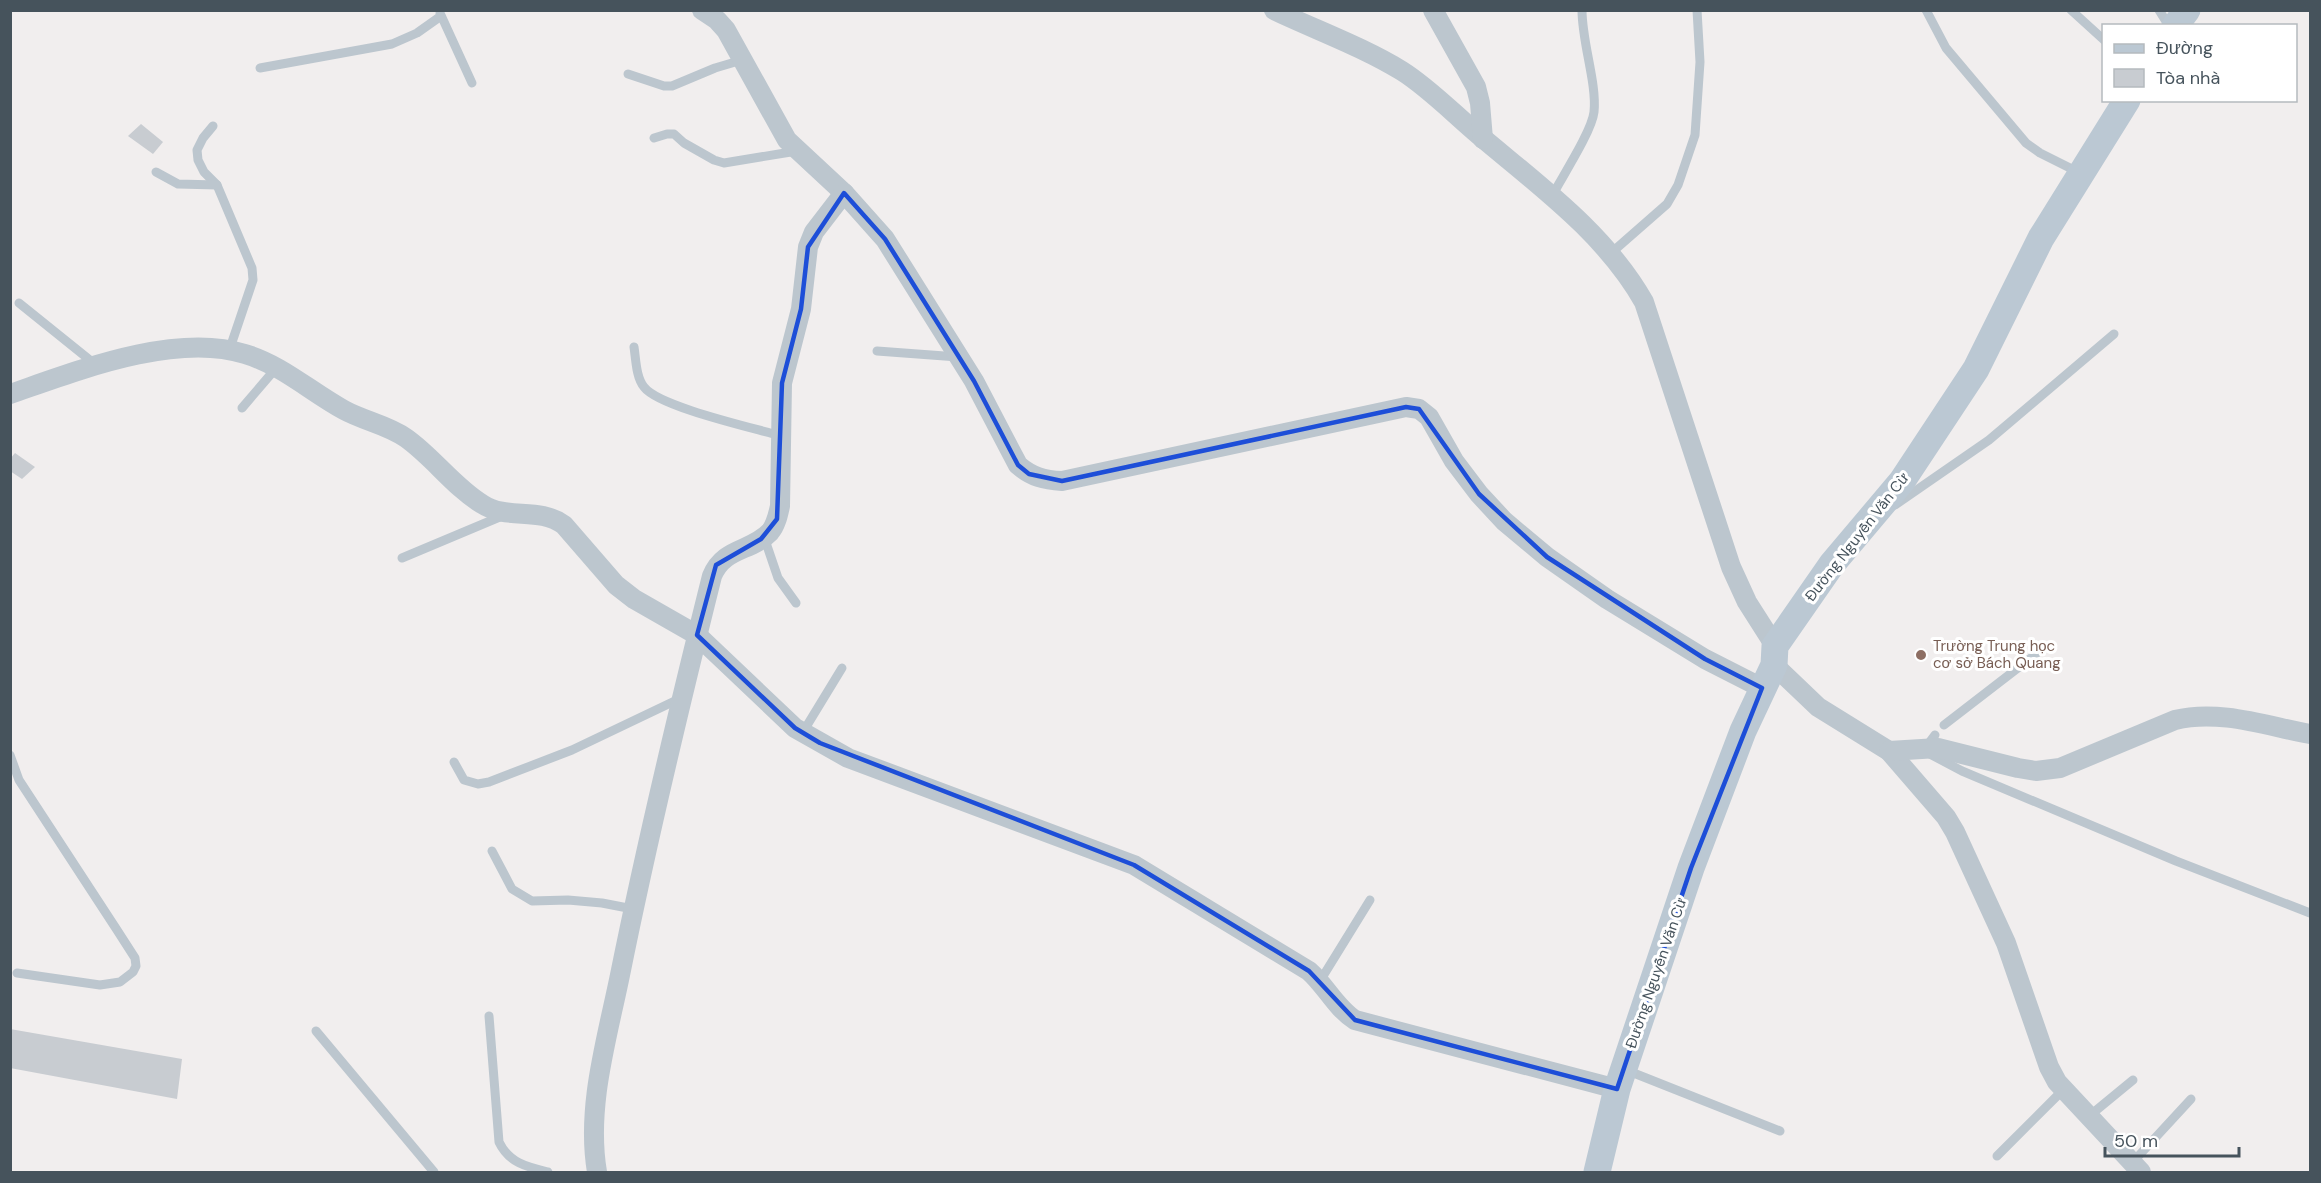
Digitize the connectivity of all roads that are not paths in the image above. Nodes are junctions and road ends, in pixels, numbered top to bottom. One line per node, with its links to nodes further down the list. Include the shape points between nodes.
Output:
1 (702, 10): 14 (street, via 726,30)
2 (1274, 10): 21 (street, via 1402,71)
3 (1433, 10): 21 (street, via 1476,87)
4 (1582, 10): 27 (lane, via 1594,113)
5 (1697, 10): 28 (lane, via 1700,62 1695,135 1678,184 1667,204)
6 (1926, 10): 24 (lane, via 1946,48 2026,143)
7 (2071, 10): 13 (lane)
8 (2159, 10): 11 (lane)
9 (2187, 10): 12 (street)
10 (440, 13): 15 (lane, via 417,33 392,44); 17 (lane)
11 (2168, 24)
12 (2176, 24)
13 (2102, 39)
14 (742, 60): 16 (lane, via 672,86); 22 (street, via 779,129)
15 (260, 68)
16 (628, 74)
17 (472, 83)
18 (2126, 102): 24 (street, Đường Nguyễn Văn Cừ)
19 (213, 126): 25 (lane, via 197,150 204,172)
20 (654, 138): 22 (lane, via 674,134 724,163)
21 (1483, 139): 27 (street)
22 (797, 151): 26 (street)
23 (156, 172): 25 (lane, via 178,183)
24 (2081, 174): 41 (street, Đường Nguyễn Văn Cừ, via 2041,238 1976,369 1902,481)
25 (217, 185): 32 (lane, via 252,268 253,280)
26 (844, 193): 34 (street, via 885,239); 39 (street, via 808,246 801,309 782,383)
27 (1552, 196): 28 (street)
28 (1610, 254): 47 (street, via 1644,302 1731,567)
29 (19, 303): 35 (lane)
30 (2115, 334): 41 (lane, via 1989,440)
31 (634, 347): 39 (lane, via 639,376 652,394)
32 (229, 351): 35 (street, via 175,349); 36 (street)
33 (877, 351): 34 (lane)
34 (959, 357): 47 (street, via 1018,465 1044,480 1062,481 1406,407 1419,409 1429,417 1479,494 1547,557 1705,659)
35 (96, 365): 37 (street)
36 (278, 367): 38 (lane); 40 (street, via 343,410 406,439 481,504)
37 (10, 394)
38 (242, 408)
39 (781, 436): 42 (street, via 780,506 771,531)
40 (509, 513): 43 (lane); 45 (street, via 540,514 564,525 616,585)
41 (1861, 528): 47 (street, Đường Nguyễn Văn Cừ, via 1832,564)
42 (764, 537): 44 (lane, via 778,578); 45 (street, via 716,565)
43 (402, 558)
44 (796, 603)
45 (697, 635): 49 (street); 51 (street)
46 (2036, 654): 50 (lane)
47 (1770, 666): 54 (street, via 1818,707); 65 (street, Đường Nguyễn Văn Cừ, via 1691,868)
48 (842, 668): 51 (lane)
49 (682, 698): 56 (lane, via 572,750 489,782 464,780); 59 (street)
50 (1944, 725)
51 (803, 732): 62 (street, via 848,758 1134,865)
52 (2310, 734): 53 (street, via 2194,715 2060,768 2036,771)
53 (1926, 744): 54 (street); 60 (lane, via 1972,776)
54 (1889, 752): 67 (street, via 1955,832 2000,927 2049,1067)
55 (10, 755): 61 (lane, via 19,780 135,958 136,966 120,982 100,984)
56 (454, 762)
57 (492, 851): 59 (lane, via 512,889 532,901 568,900)
58 (1370, 900): 62 (lane)
59 (633, 909): 75 (street, via 598,1085 594,1128)
60 (2310, 913)
61 (17, 973)
62 (1320, 981): 65 (street, via 1355,1020)
63 (489, 1016): 74 (lane, via 499,1142 512,1160)
64 (316, 1031): 73 (lane)
65 (1620, 1079): 70 (lane); 76 (street, Đường Nguyễn Văn Cừ)
66 (2133, 1080): 69 (lane)
67 (2063, 1090): 69 (street); 71 (lane)
68 (2191, 1099): 72 (lane)
69 (2088, 1117): 72 (street)
70 (1780, 1131)
71 (1997, 1156)
72 (2136, 1168)
73 (434, 1173)
74 (548, 1173)
75 (597, 1173)
76 (1597, 1173)

